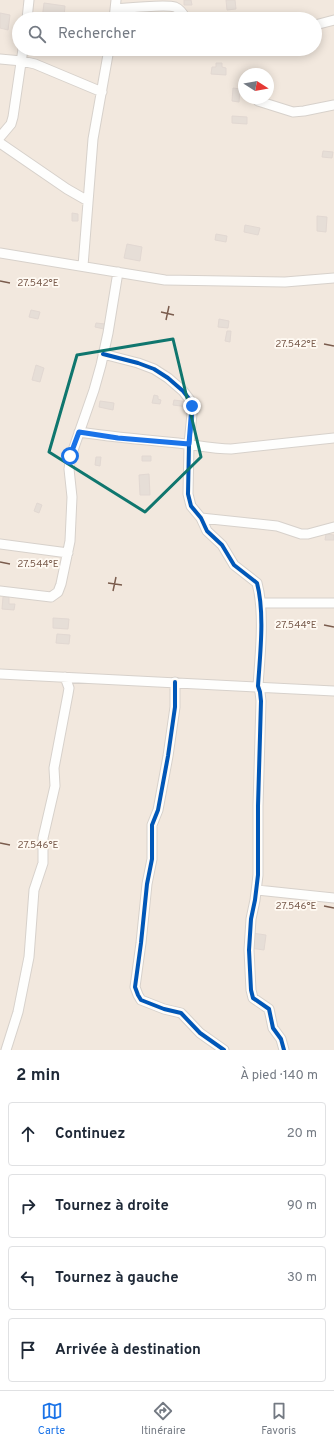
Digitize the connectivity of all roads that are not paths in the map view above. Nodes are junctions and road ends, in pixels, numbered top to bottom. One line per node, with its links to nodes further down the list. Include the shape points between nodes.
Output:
1 (29, 0): 3 (street)
2 (115, 4): 4 (street, via 163,6 176,8)
3 (28, 12)
4 (181, 12)
5 (334, 20): 6 (street)
6 (322, 23)
7 (22, 56): 10 (street)
8 (108, 56): 11 (street)
9 (0, 59): 10 (street)
10 (22, 61): 11 (street, via 50,69); 14 (street, via 11,124)
11 (102, 92): 16 (street, via 93,139)
12 (268, 104): 13 (street, via 293,112)
13 (334, 105)
14 (0, 137)
15 (0, 143): 16 (street)
16 (88, 201): 18 (street)
17 (0, 253): 18 (street)
18 (83, 266): 19 (street)
19 (118, 272): 20 (street, via 180,280 285,282); 21 (street)
20 (334, 278)
21 (103, 354): 22 (street); 24 (street, via 154,369 183,392 192,406)
22 (79, 432): 24 (street); 28 (street, via 69,464 72,497)
23 (334, 438): 24 (street, via 230,449)
24 (189, 444): 25 (street, via 189,499 191,506)
25 (201, 518): 26 (street, via 277,526 300,534); 30 (street, via 207,531 222,545 234,565 258,583)
26 (334, 527)
27 (0, 544): 28 (street)
28 (68, 553): 29 (street, via 61,584 55,596)
29 (0, 591)
30 (260, 603): 31 (street); 35 (street)
31 (334, 603)
32 (0, 674): 33 (street)
33 (65, 677): 34 (street); 39 (street, via 69,688 43,838 43,863 34,890 28,957 18,1012)
34 (175, 682): 35 (street); 40 (street, via 175,707 168,756 158,810 152,825 152,859 135,987 142,1000 181,1013 200,1033)
35 (258, 686): 36 (street); 37 (street, via 261,701)
36 (334, 691)
37 (257, 890): 38 (street); 41 (street, via 251,919 250,990 255,1000 269,1009 273,1028 281,1039)
38 (334, 898)
39 (6, 1050)
40 (224, 1050)
41 (284, 1050)

